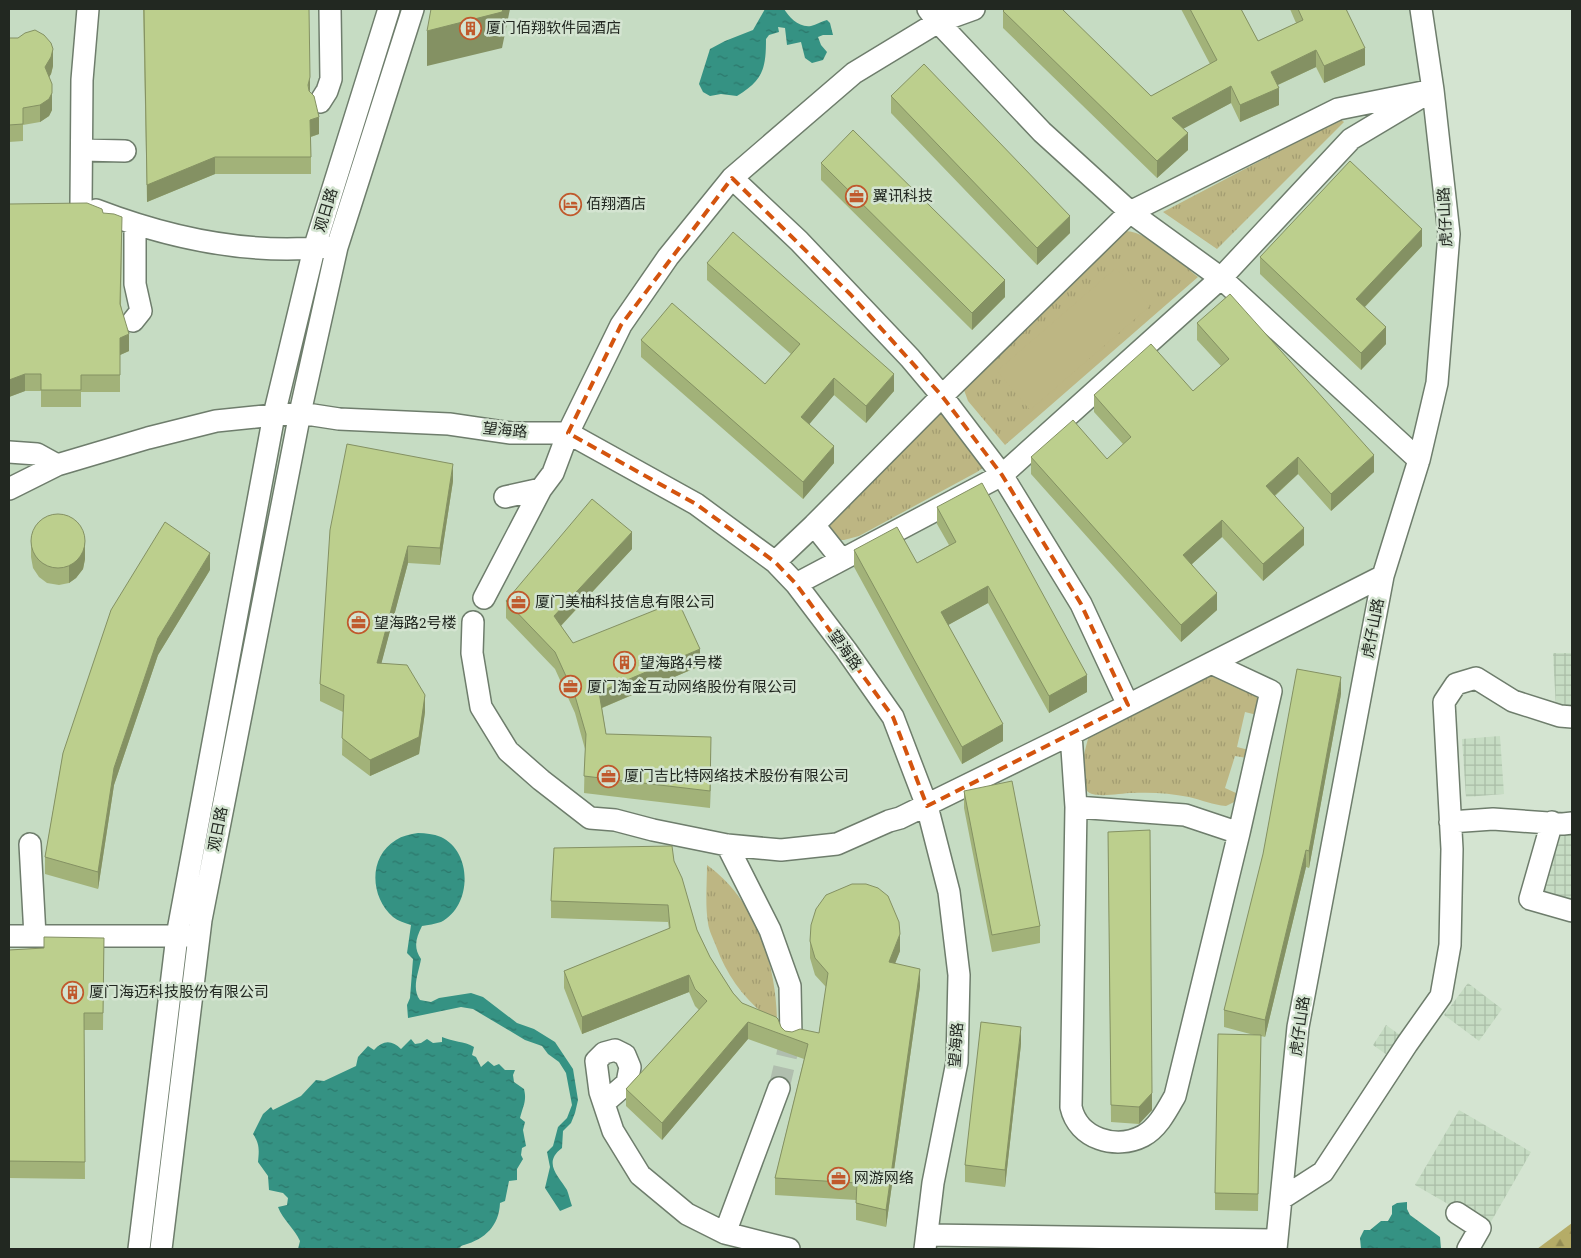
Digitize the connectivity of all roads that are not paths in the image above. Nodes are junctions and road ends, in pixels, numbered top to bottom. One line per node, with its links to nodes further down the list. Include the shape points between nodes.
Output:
1 (88, 9): 10 (street, via 82,80)
2 (330, 9): 9 (street, via 331,79)
3 (388, 9): 16 (street, 观日路)
4 (414, 9): 15 (street, 观日路)
5 (974, 9): 7 (street)
6 (1421, 9): 8 (street, 虎仔山路)
7 (933, 16): 12 (street, via 854,73); 13 (street, via 1042,132)
8 (1433, 90): 13 (street, via 1338,109); 17 (street, via 1351,138); 24 (street, 虎仔山路, via 1449,234 1437,383)
9 (320, 102)
10 (82, 150): 11 (street); 14 (street, via 72,206)
11 (125, 151)
12 (732, 178): 19 (street, via 799,241); 22 (street, via 668,257 621,325)
13 (1130, 212): 17 (street); 19 (street)
14 (135, 225): 16 (street, via 201,242 255,248); 18 (street, via 135,284 141,311)
15 (337, 246): 16 (street); 21 (street, 观日路)
16 (314, 249): 20 (street, 观日路)
17 (1221, 278): 24 (street); 26 (street)
18 (133, 321)
19 (942, 396): 26 (street); 30 (street)
20 (274, 414): 21 (street); 25 (street, via 216,421); 51 (street, 观日路)
21 (300, 414): 22 (street, 望海路, via 449,424 510,433); 52 (street, 观日路)
22 (568, 433): 28 (street, via 553,473); 32 (street, 望海路, via 696,504)
23 (9, 452): 25 (street, via 37,454)
24 (1419, 460): 33 (street, 虎仔山路)
25 (57, 466): 27 (street)
26 (1002, 475): 31 (street); 38 (street, via 1081,604)
27 (9, 489)
28 (541, 489): 29 (street); 35 (street)
29 (505, 496)
30 (814, 525): 31 (street); 32 (street)
31 (841, 559): 34 (street)
32 (775, 562): 34 (street, 望海路)
33 (1383, 576): 37 (street); 56 (street, 虎仔山路, via 1298,1027)
34 (796, 584): 41 (street, 望海路, via 893,717)
35 (484, 598)
36 (473, 622): 47 (street, via 472,653 481,707 508,751 590,818 615,820)
37 (1211, 663): 38 (street); 45 (street, via 1271,691)
38 (1128, 705): 40 (street)
39 (1572, 717): 43 (street, via 1513,701 1476,678 1456,684 1444,702)
40 (1071, 734): 41 (street); 42 (street)
41 (927, 806): 47 (street, via 836,844 781,850); 59 (street, 望海路, via 949,892 959,975 957,1062 933,1184)
42 (1076, 807): 45 (street, via 1185,815); 45 (street, via 1073,1116 1085,1132 1120,1143 1144,1136 1159,1121 1175,1096)
43 (1450, 822): 44 (street, via 1493,819); 56 (street, via 1450,945 1441,996 1323,1172)
44 (1562, 823): 48 (street, via 1530,899)
45 (1239, 833)
46 (30, 844): 50 (street)
47 (727, 845): 53 (street, via 770,930 790,986)
48 (1572, 911)
49 (9, 936): 50 (street)
50 (35, 936): 51 (street)
51 (177, 936): 52 (street); 63 (street, 观日路)
52 (199, 936): 64 (street, 观日路)
53 (791, 1037)
54 (780, 1088): 58 (street)
55 (604, 1103): 58 (street, via 613,1131 640,1175 686,1214)
56 (1281, 1200): 62 (street, 虎仔山路)
57 (1458, 1214): 66 (street, via 1480,1228)
58 (725, 1233): 65 (street)
59 (926, 1242): 60 (street)
60 (1052, 1243): 61 (street)
61 (1193, 1244): 62 (street)
62 (1276, 1245)
63 (139, 1249)
64 (161, 1249)
65 (789, 1249)
66 (1468, 1249)

